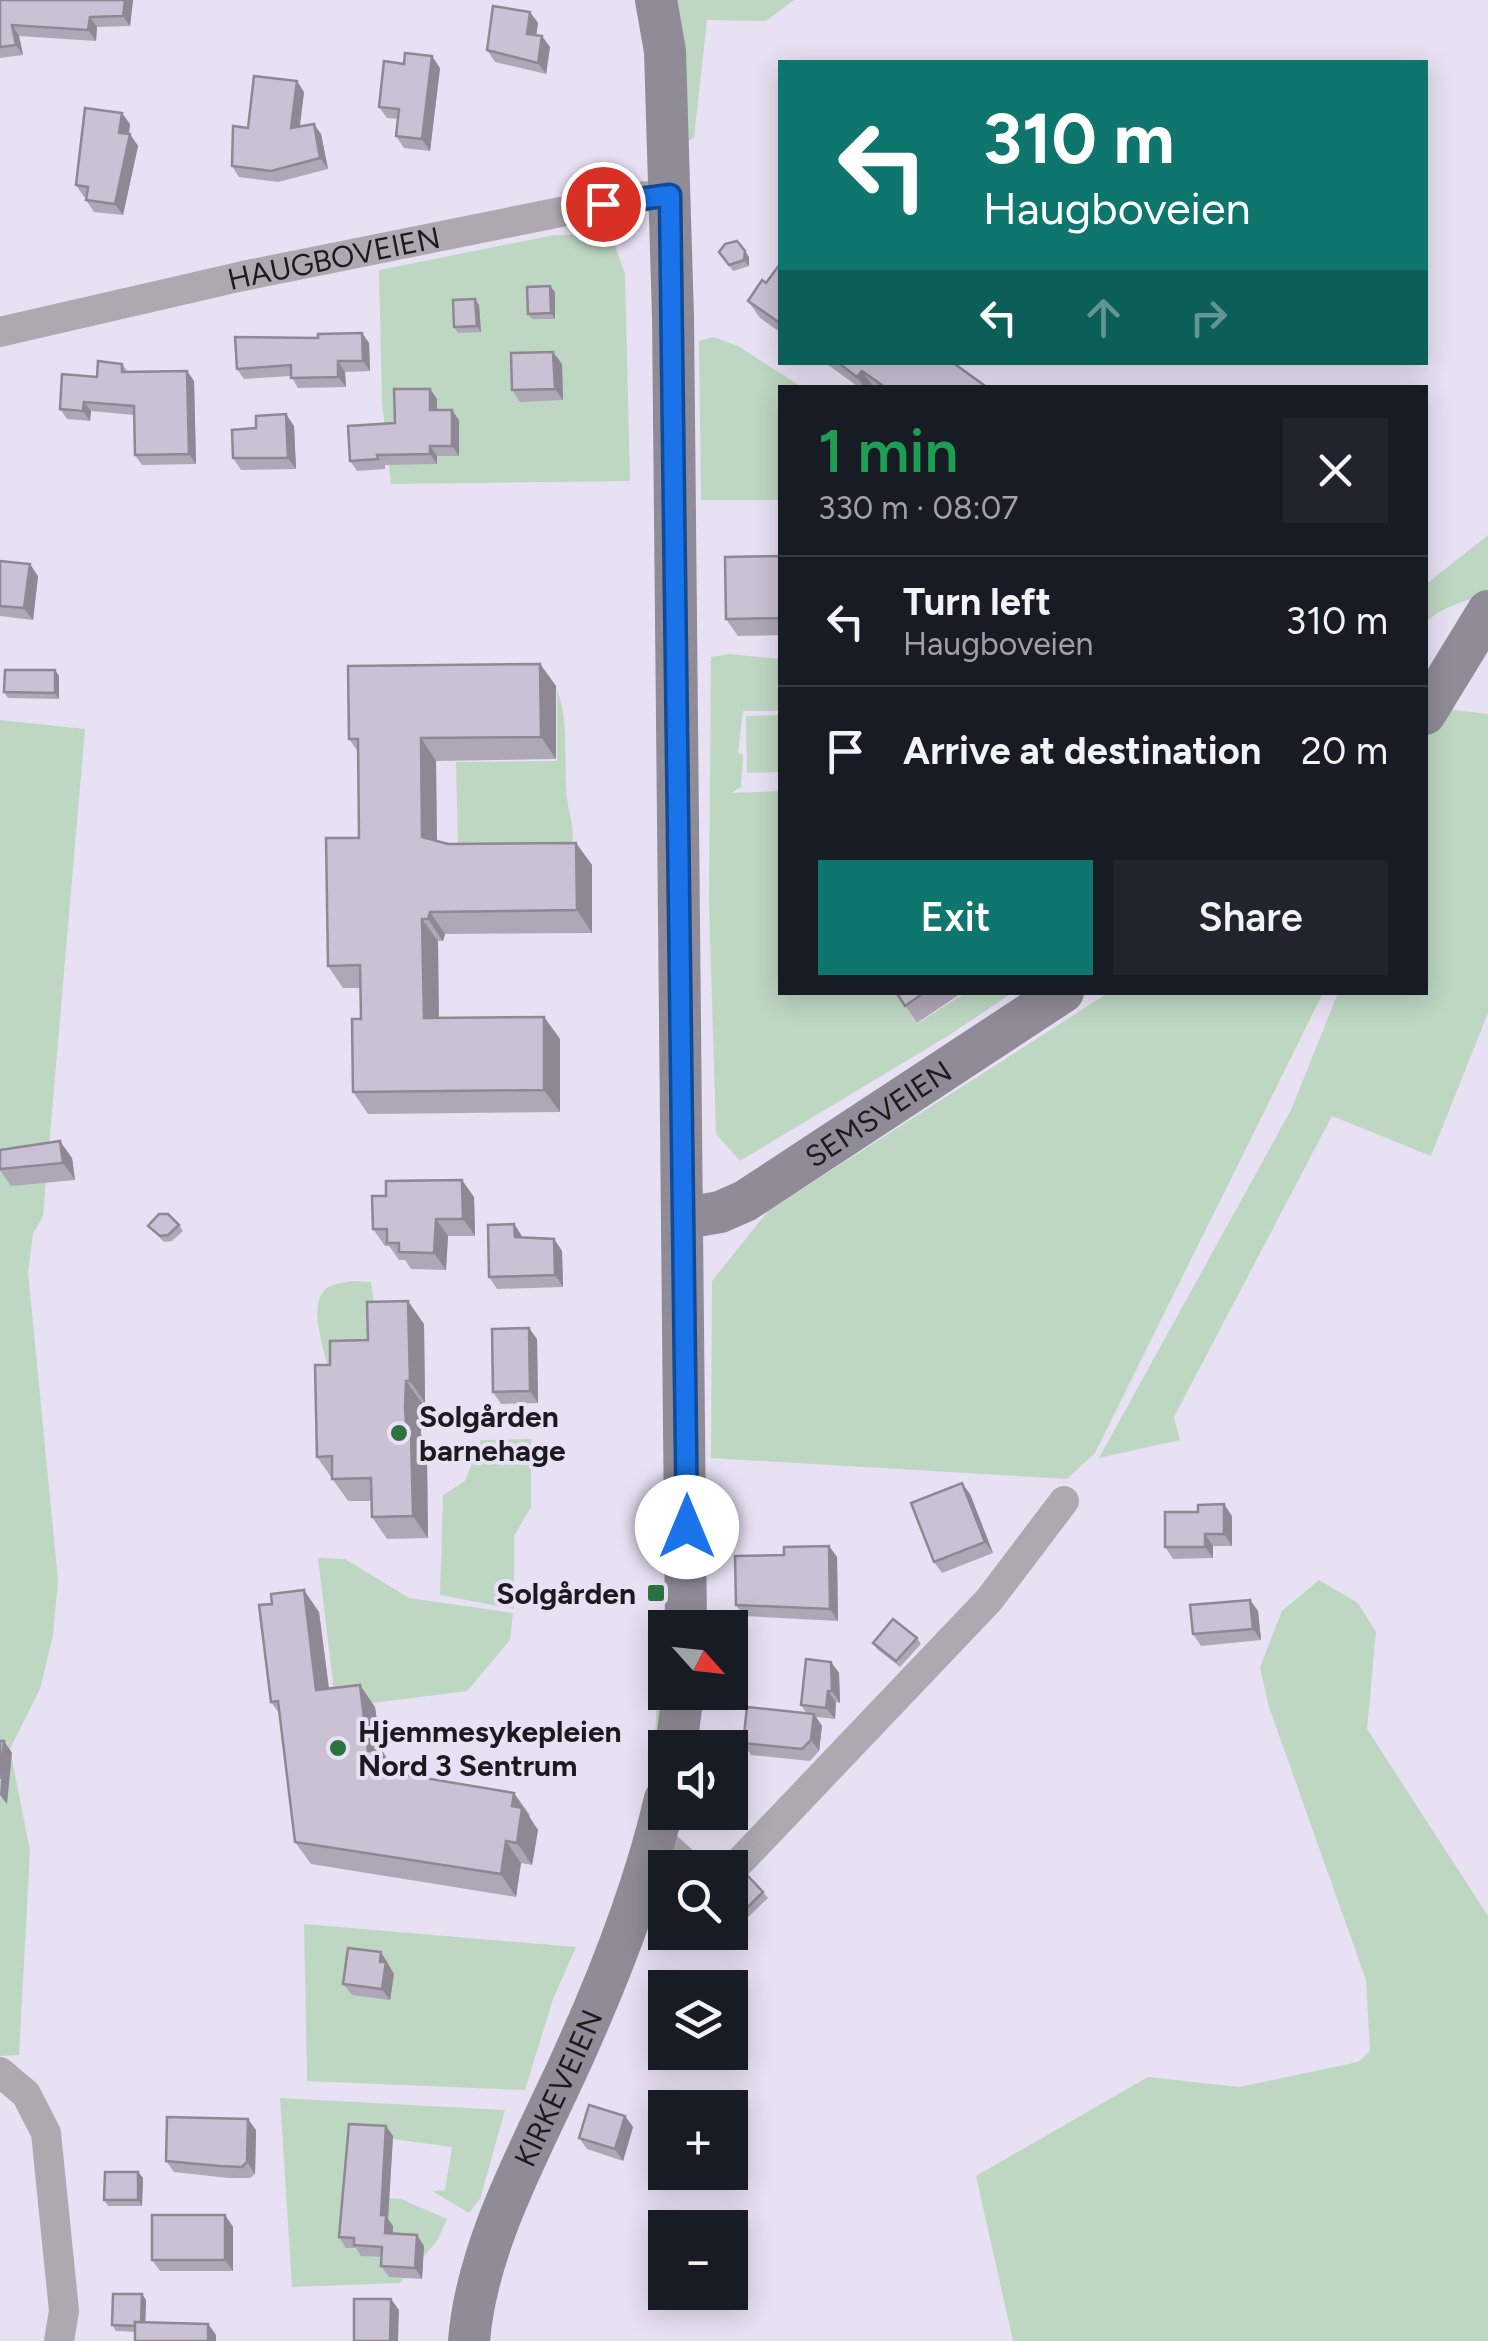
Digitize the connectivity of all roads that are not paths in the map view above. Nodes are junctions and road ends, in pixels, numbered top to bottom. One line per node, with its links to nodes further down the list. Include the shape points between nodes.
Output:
1 (656, 0): 2 (main road, via 665,52)
2 (670, 195): 3 (street, HAUGBOVEIEN, via 243,276); 8 (main road)
3 (0, 332)
4 (1488, 611): 5 (main road)
5 (1476, 660): 6 (main road)
6 (1428, 711)
7 (1059, 995): 8 (main road, SEMSVEIEN, via 745,1201)
8 (685, 1218): 10 (main road)
9 (1064, 1501): 12 (street, via 989,1600)
10 (686, 1610)
11 (656, 1830): 15 (main road, KIRKEVEIEN, via 594,2008 498,2228)
12 (748, 1853)
13 (0, 2072): 14 (street, via 26,2094 46,2133 64,2311)
14 (59, 2341)
15 (468, 2341)

